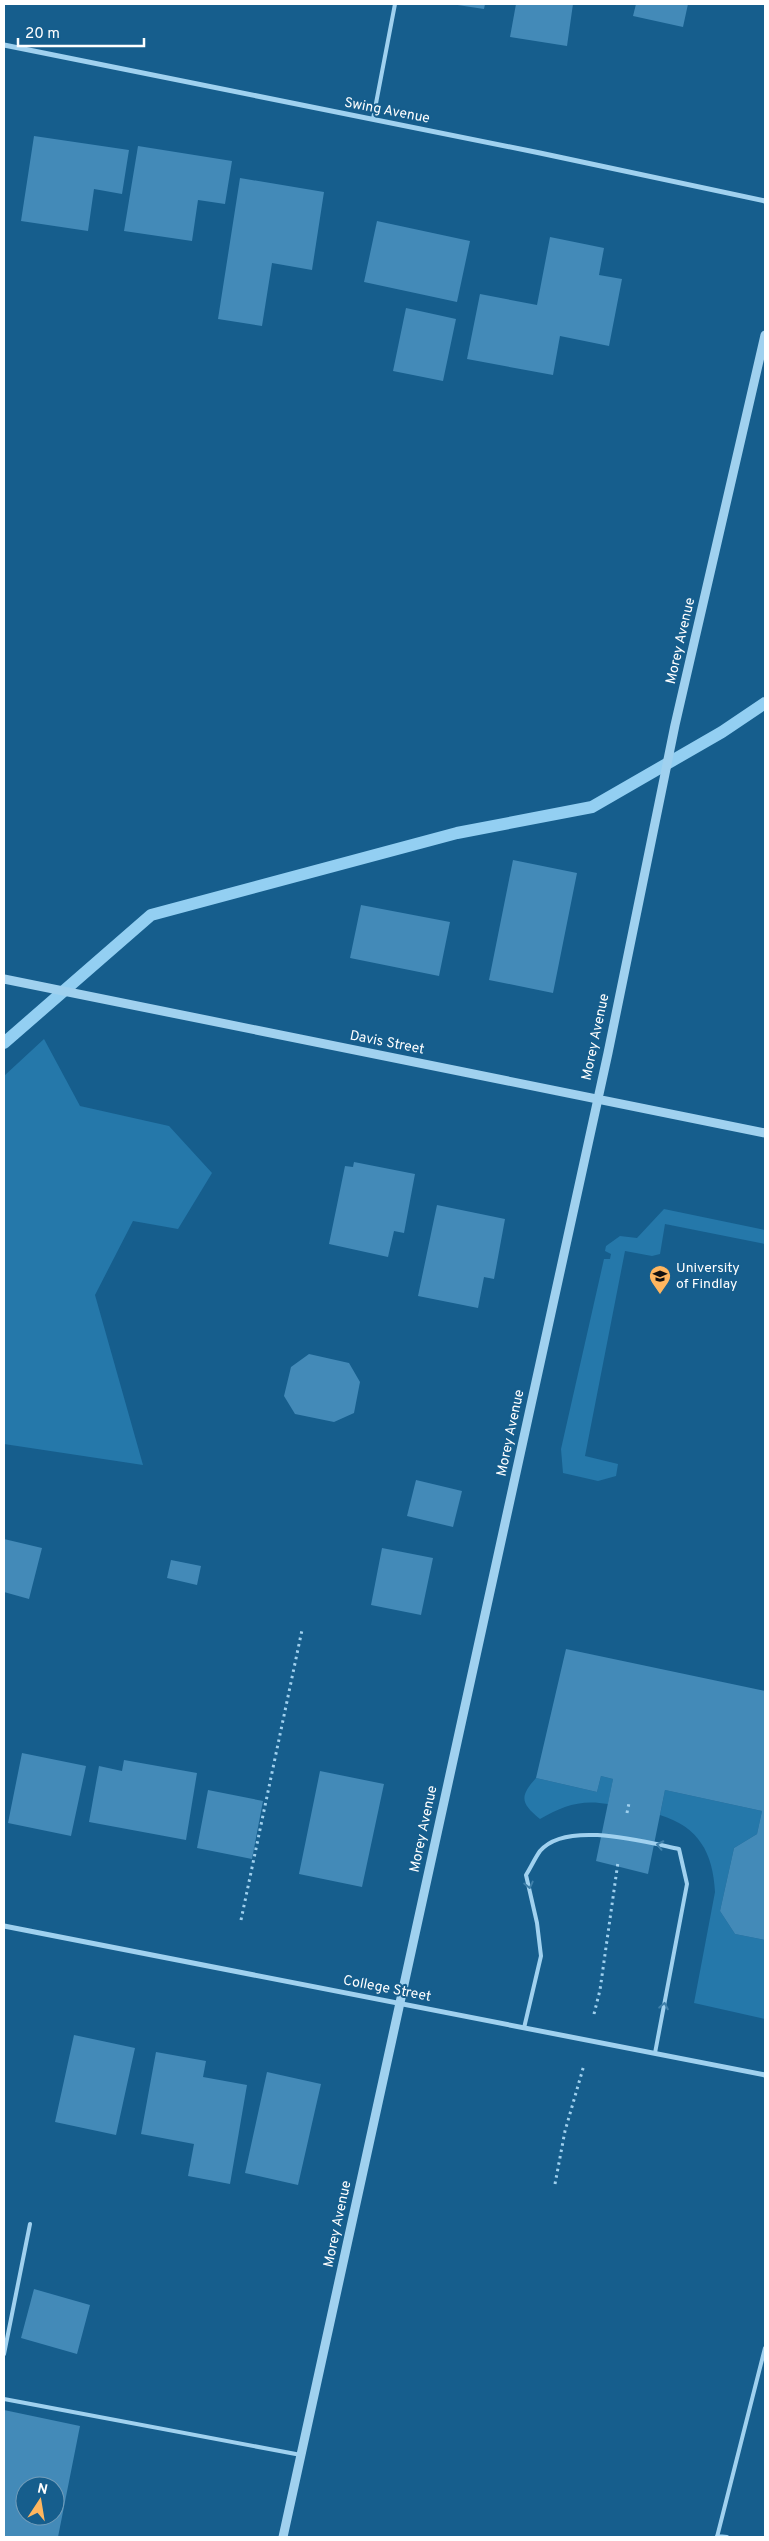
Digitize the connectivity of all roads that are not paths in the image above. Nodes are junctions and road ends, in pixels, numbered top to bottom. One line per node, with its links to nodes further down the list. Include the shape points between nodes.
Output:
1 (395, 4): 3 (lane)
2 (4, 46): 3 (street, Swing Avenue)
3 (373, 119): 4 (street, Swing Avenue)
4 (765, 201)
5 (765, 335): 7 (street, Morey Avenue, via 675,725)
6 (8, 980): 7 (street, Davis Street)
7 (597, 1099): 8 (street, Davis Street); 10 (street, Morey Avenue)
8 (765, 1133)
9 (4, 1926): 10 (street, College Street)
10 (401, 2004): 11 (street, College Street); 18 (street, Morey Avenue)
11 (524, 2028): 12 (street, College Street); 12 (lane, one-way to 11, via 688,1884 679,1849 622,1837 569,1835 541,1850 526,1874 541,1956)
12 (655, 2054): 13 (street, College Street)
13 (765, 2075)
14 (30, 2224): 16 (lane)
15 (765, 2348): 19 (lane)
16 (4, 2354)
17 (4, 2399): 18 (lane)
18 (301, 2455): 20 (street, Morey Avenue)
19 (717, 2536): 21 (lane)
20 (283, 2537)
21 (727, 2537)

